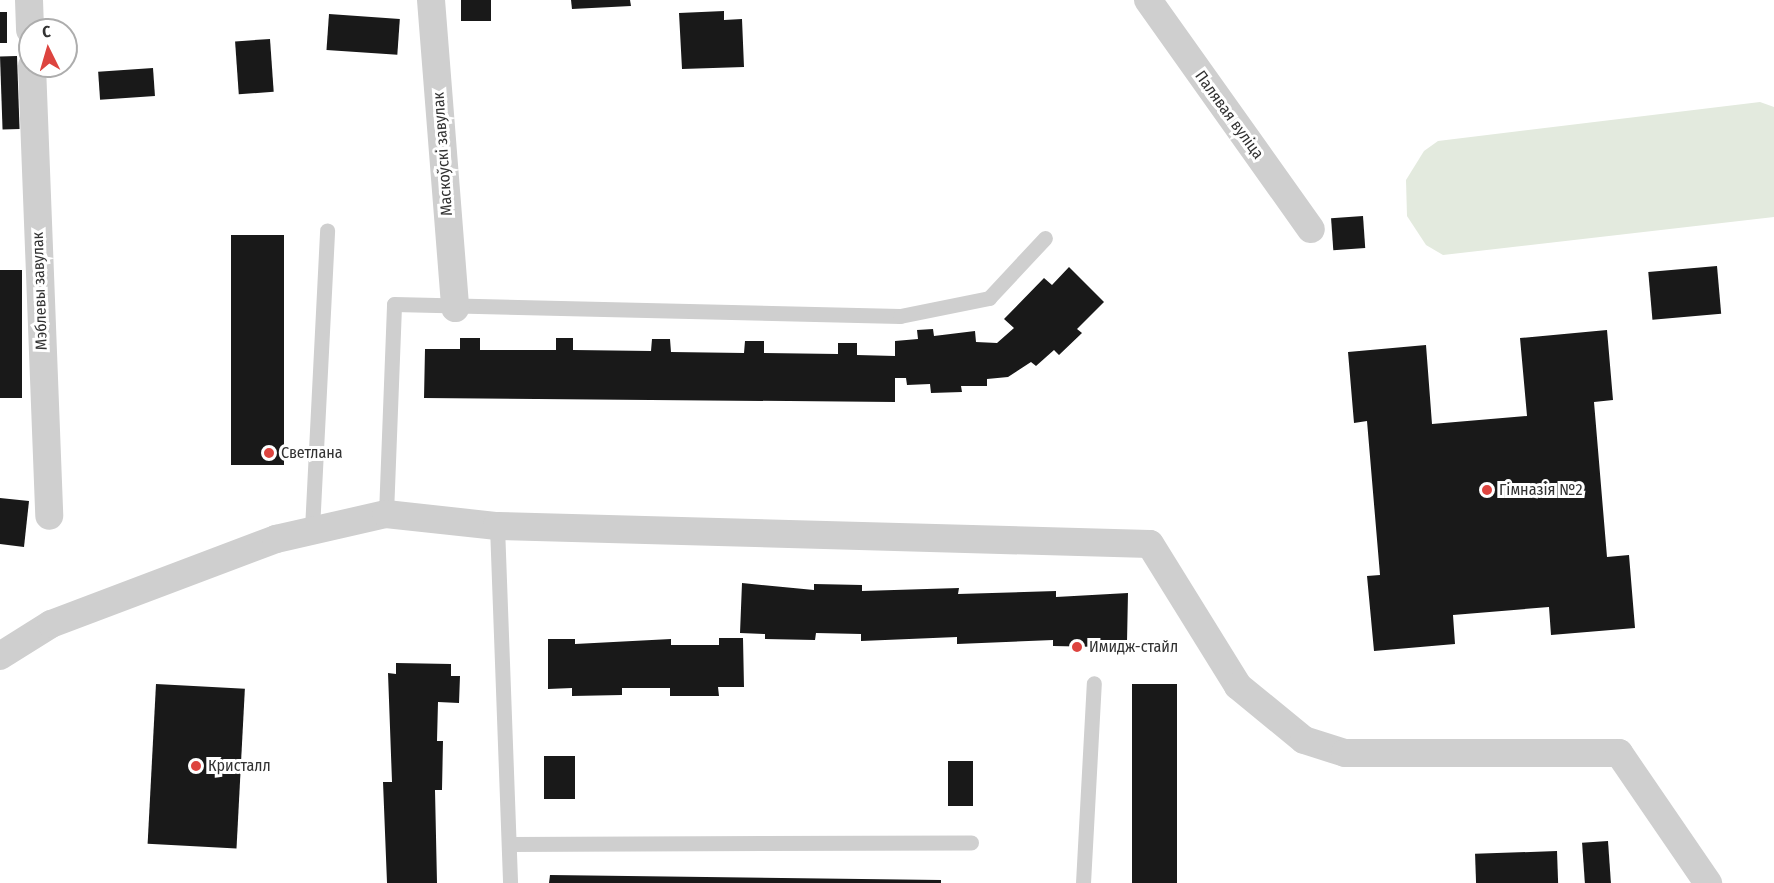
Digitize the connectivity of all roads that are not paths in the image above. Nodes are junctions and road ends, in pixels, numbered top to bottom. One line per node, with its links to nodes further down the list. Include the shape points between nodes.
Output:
1 (29, 0): 4 (street)
2 (431, 0): 9 (street, Маскоўскі завулак)
3 (1148, 0): 6 (street, Палявая вуліца)
4 (30, 18)
5 (32, 78): 11 (street, Мэблевы завулак)
6 (1311, 229)
7 (327, 230): 13 (lane)
8 (1045, 238): 9 (lane, via 989,298 900,316)
9 (455, 308): 10 (lane, via 394,304)
10 (386, 514): 12 (street); 13 (street)
11 (49, 516)
12 (497, 526): 17 (lane); 20 (street, via 1150,544 1238,686 1304,740 1345,753 1619,753)
13 (312, 529): 14 (street, via 51,624)
14 (0, 656)
15 (1094, 682): 19 (lane)
16 (971, 842): 17 (lane)
17 (509, 844): 18 (lane)
18 (510, 883)
19 (1083, 883)
20 (1708, 883)

